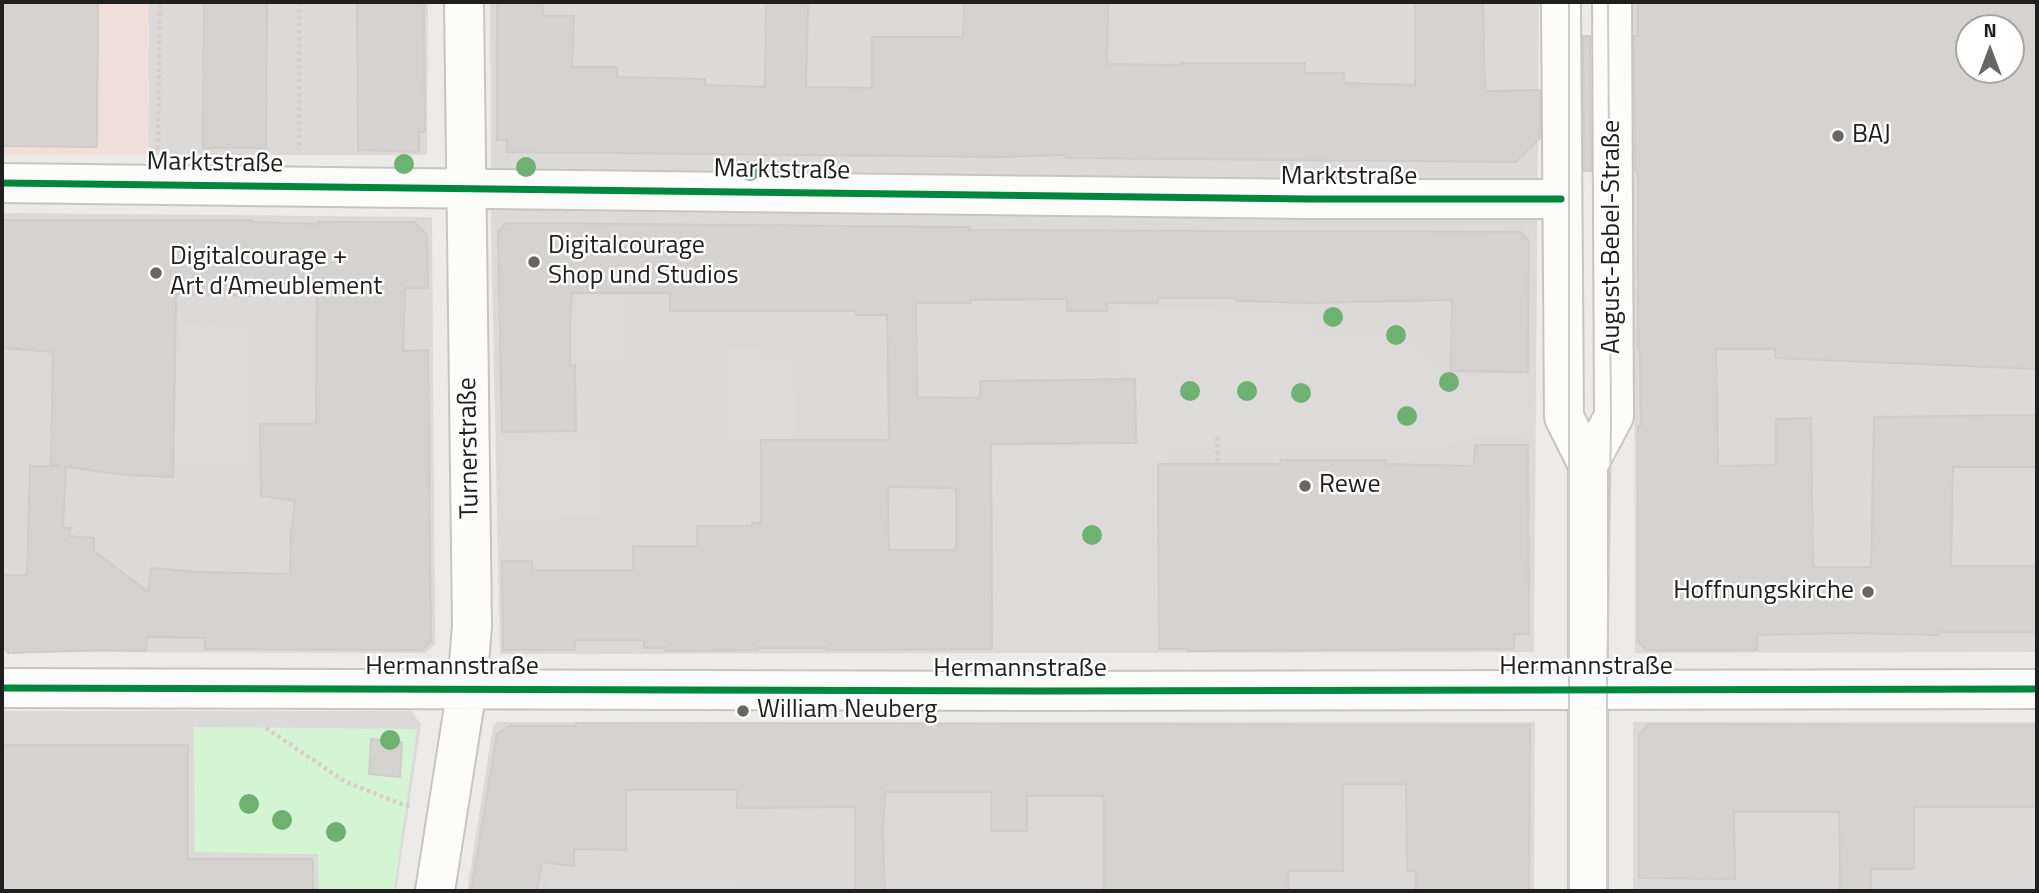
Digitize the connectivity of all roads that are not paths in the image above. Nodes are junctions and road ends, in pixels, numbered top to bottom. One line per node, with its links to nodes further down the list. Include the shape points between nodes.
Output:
1 (464, 2): 5 (street, Turnerstraße)
2 (1561, 2): 6 (street, August-Bebel-Straße)
3 (1612, 2): 7 (street, August-Bebel-Straße, via 1614,416)
4 (2, 183): 5 (street, Marktstraße)
5 (467, 188): 6 (street, Marktstraße); 9 (street, Turnerstraße, via 472,626)
6 (1561, 199): 7 (street, August-Bebel-Straße, via 1564,417)
7 (1588, 465): 10 (street, August-Bebel-Straße)
8 (2, 688): 9 (street, Hermannstraße)
9 (467, 688): 10 (street, Hermannstraße); 12 (street, Turnerstraße)
10 (1588, 689): 11 (street, Hermannstraße); 13 (street, August-Bebel-Straße)
11 (2037, 689)
12 (435, 891)
13 (1588, 891)

